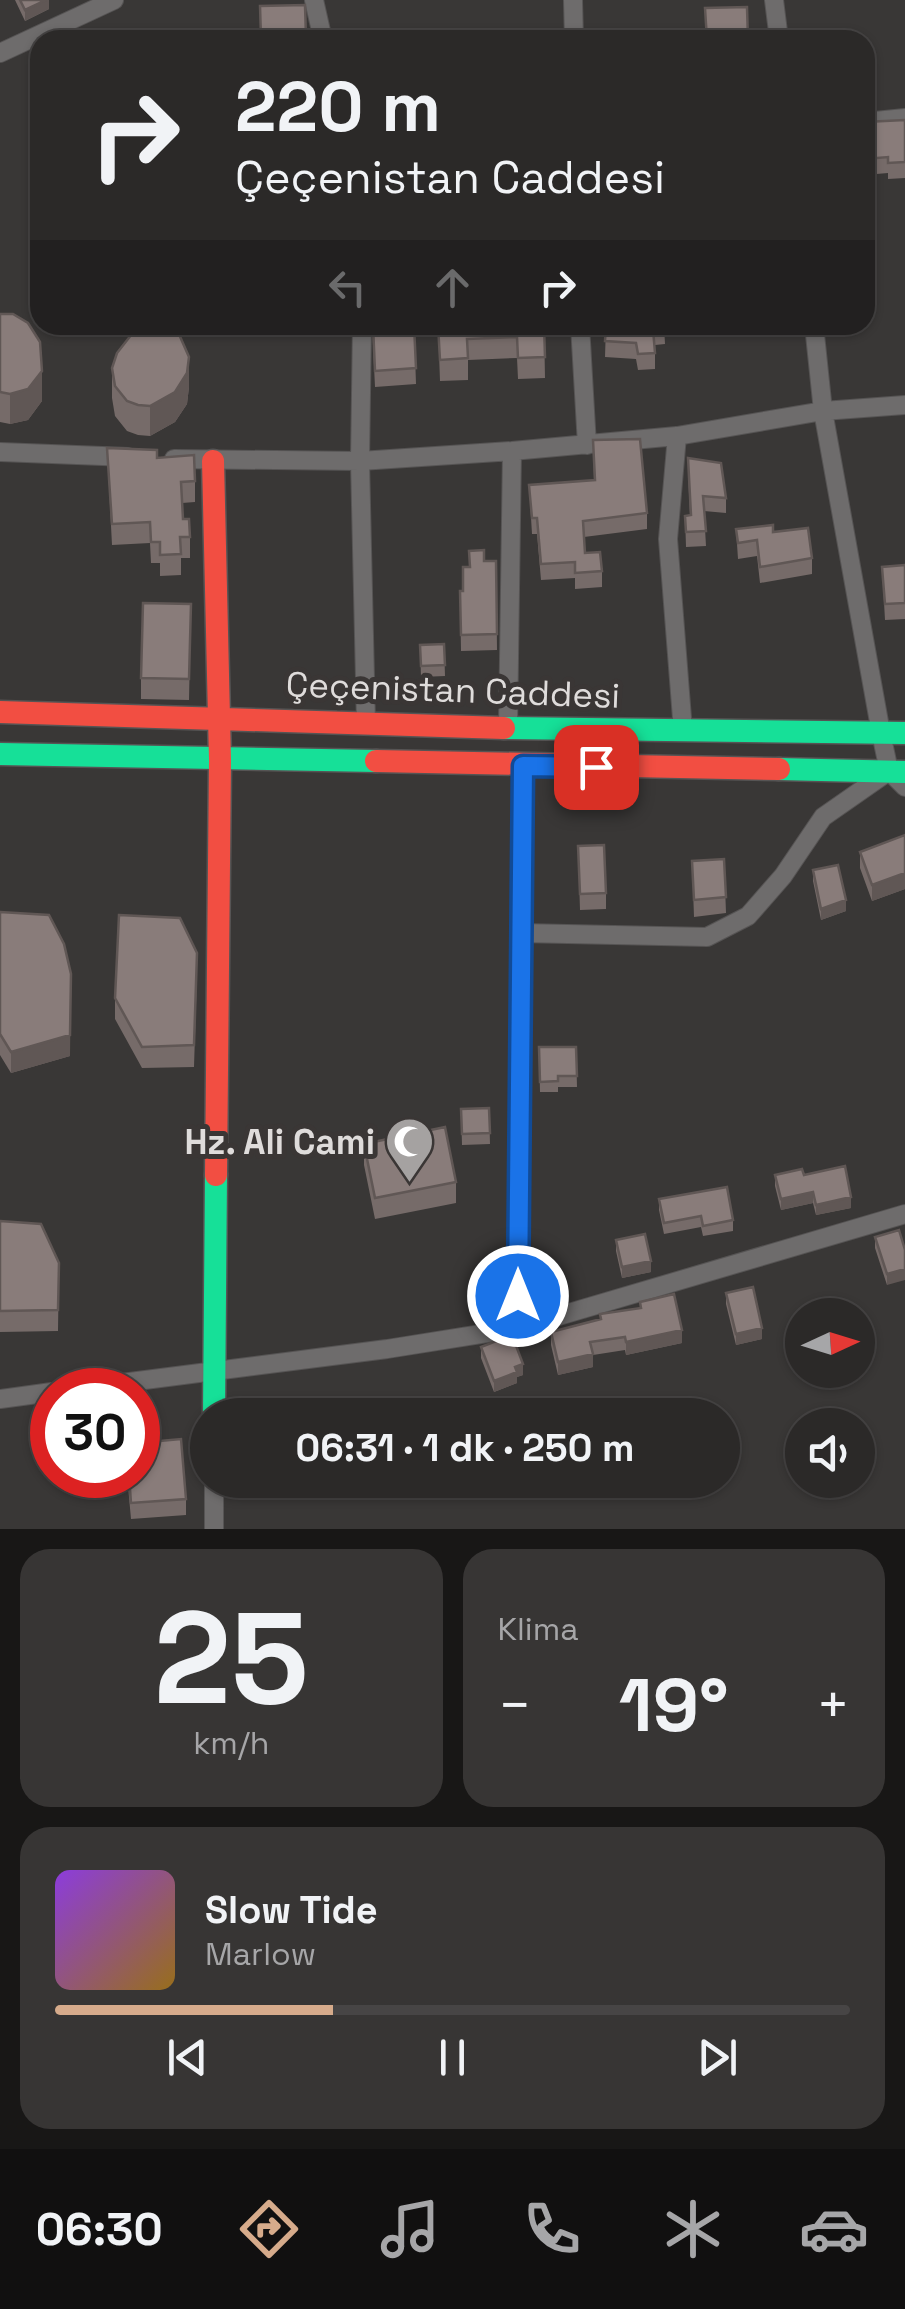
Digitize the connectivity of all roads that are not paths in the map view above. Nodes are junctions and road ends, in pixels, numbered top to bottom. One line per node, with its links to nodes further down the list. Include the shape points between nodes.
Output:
1 (114, 0): 5 (street)
2 (314, 0): 6 (street)
3 (573, 0): 7 (street)
4 (774, 0): 8 (street)
5 (51, 30)
6 (321, 30)
7 (574, 30)
8 (778, 30)
9 (30, 40): 10 (street)
10 (0, 54)
11 (905, 118): 12 (street)
12 (875, 121)
13 (362, 335): 22 (street)
14 (580, 335): 19 (street)
15 (815, 335): 17 (street)
16 (905, 405): 17 (street)
17 (824, 410): 18 (street); 29 (street)
18 (677, 436): 19 (street); 28 (street, via 668,540)
19 (586, 445): 20 (street)
20 (512, 451): 22 (street); 27 (street)
21 (0, 452): 23 (street)
22 (360, 460): 23 (street); 26 (street)
23 (213, 461): 25 (main road)
24 (0, 712): 25 (main road, Çeçenistan Caddesi)
25 (218, 718): 26 (main road, Çeçenistan Caddesi); 31 (main road)
26 (366, 723): 27 (main road, Çeçenistan Caddesi)
27 (508, 728): 28 (main road, Çeçenistan Caddesi)
28 (684, 732): 29 (main road, Çeçenistan Caddesi)
29 (893, 733): 33 (street)
30 (0, 754): 31 (main road, Çeçenistan Caddesi)
31 (220, 760): 32 (main road, Çeçenistan Caddesi); 37 (main road)
32 (523, 766): 33 (main road, Çeçenistan Caddesi); 34 (street)
33 (900, 777): 34 (street, via 823,817 748,916 707,936)
34 (521, 933): 36 (street)
35 (905, 1214): 36 (street)
36 (518, 1328): 37 (street)
37 (214, 1370): 38 (street); 40 (main road)
38 (160, 1377)
39 (30, 1395): 41 (street)
40 (214, 1398)
41 (0, 1399)
42 (214, 1498): 43 (street)
43 (214, 1529)

